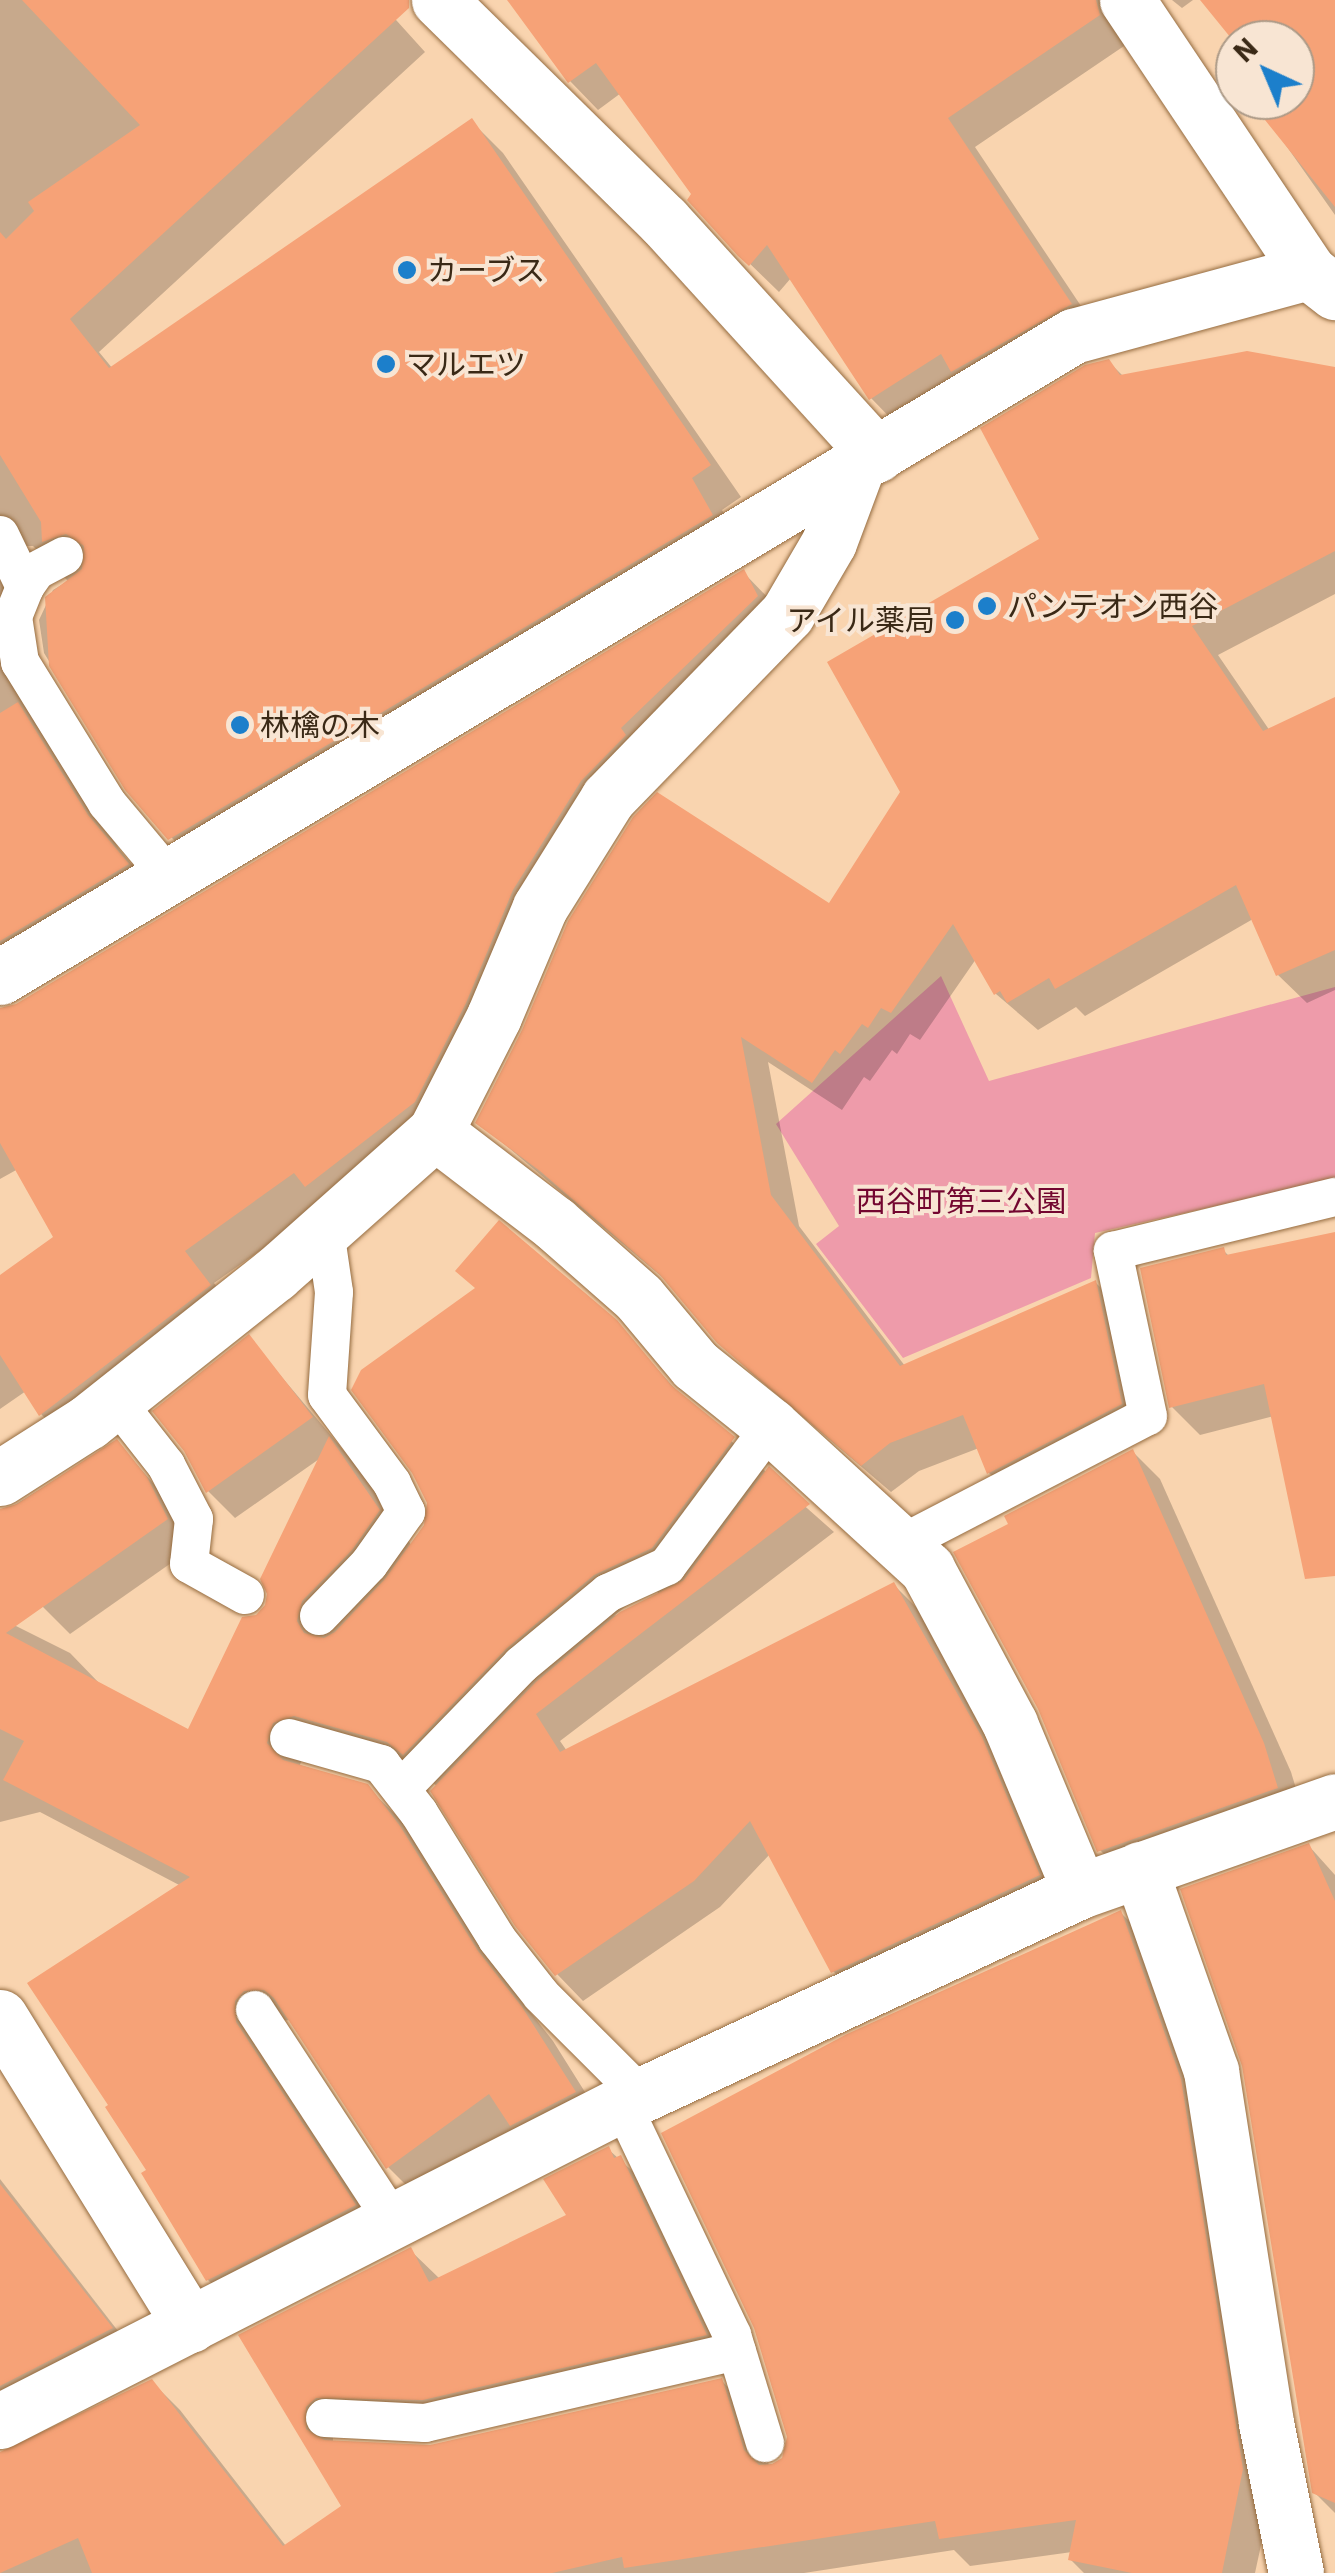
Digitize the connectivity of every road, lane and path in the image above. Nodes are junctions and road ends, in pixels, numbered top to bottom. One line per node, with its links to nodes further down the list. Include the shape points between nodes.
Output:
1 (439, 0): 4 (street, via 664,221)
2 (1128, 0): 3 (street)
3 (1322, 282): 4 (street, via 1073,336)
4 (867, 461): 8 (street); 10 (street, via 787,614 608,798 540,907)
5 (0, 536): 7 (lane)
6 (64, 556): 7 (lane)
7 (25, 586): 8 (lane, via 12,617 20,662 106,803)
8 (169, 877): 9 (street)
9 (0, 977)
10 (435, 1132): 12 (street); 14 (street, via 639,1298 695,1366)
11 (1335, 1197): 16 (lane, via 1113,1251 1148,1416)
12 (325, 1230): 13 (street); 18 (lane, via 334,1292 327,1395 406,1512)
13 (115, 1400): 15 (street); 17 (lane, via 166,1465 194,1519 189,1564)
14 (771, 1426): 16 (street); 20 (lane, via 667,1566 608,1593 536,1653)
15 (0, 1478)
16 (899, 1545): 23 (street, via 927,1569 1001,1706)
17 (246, 1595)
18 (319, 1616)
19 (289, 1738): 20 (lane, via 382,1764)
20 (401, 1789): 26 (lane, via 497,1939)
21 (1335, 1801): 22 (street)
22 (1140, 1868): 23 (street); 33 (street, via 1211,2071)
23 (1080, 1891): 26 (street)
24 (255, 2010): 27 (lane)
25 (0, 2016): 28 (street)
26 (631, 2100): 27 (street); 29 (lane)
27 (393, 2221): 28 (street)
28 (190, 2324): 31 (street)
29 (737, 2351): 30 (lane, via 426,2422); 32 (lane)
30 (325, 2418)
31 (0, 2422)
32 (766, 2443)
33 (1296, 2573)

